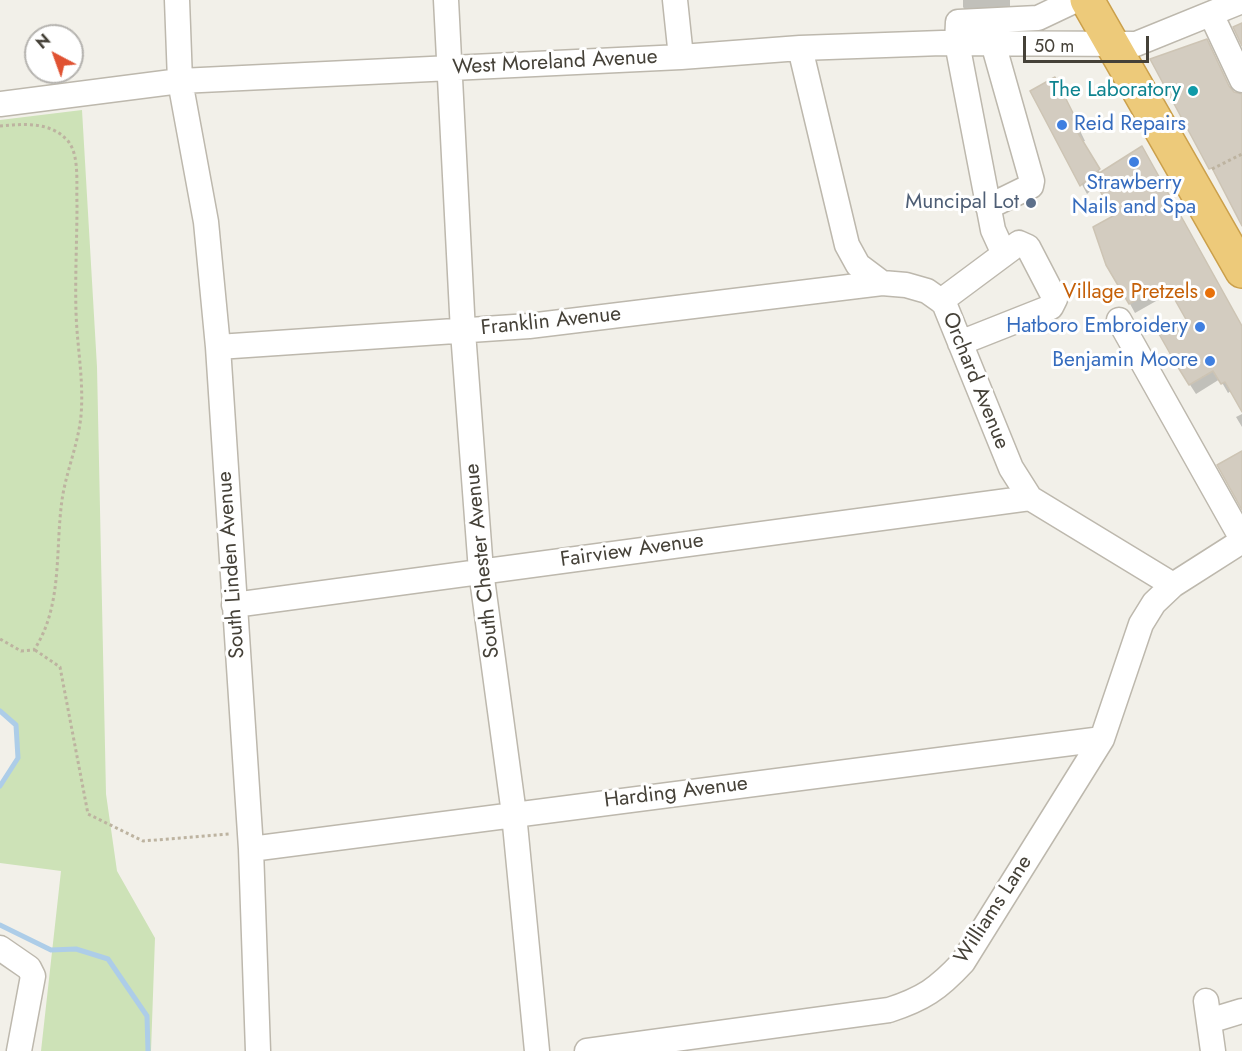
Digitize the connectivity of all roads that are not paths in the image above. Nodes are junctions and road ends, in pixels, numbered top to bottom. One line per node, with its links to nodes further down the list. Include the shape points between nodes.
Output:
1 (177, 0): 17 (street, South Linden Avenue)
2 (446, 0): 15 (street, South Chester Avenue)
3 (675, 0): 14 (street)
4 (1076, 0): 7 (street)
5 (1087, 0): 12 (highway)
6 (1242, 2): 8 (street, West Moreland Avenue)
7 (1036, 9): 9 (street, via 958,22); 11 (street)
8 (1211, 14): 12 (street, West Moreland Avenue, via 1136,44); 16 (street)
9 (957, 43): 10 (street, West Moreland Avenue); 13 (street, West Moreland Avenue); 19 (street)
10 (993, 43): 11 (street, West Moreland Avenue); 19 (street, via 1032,181 1031,186)
11 (1039, 43): 12 (street, West Moreland Avenue)
12 (1112, 44): 21 (highway)
13 (800, 48): 14 (street, West Moreland Avenue); 22 (street, via 847,245 858,265)
14 (681, 57): 15 (street, West Moreland Avenue)
15 (448, 68): 17 (street, West Moreland Avenue); 25 (street, South Chester Avenue)
16 (1242, 80)
17 (180, 81): 18 (street, West Moreland Avenue); 27 (street, South Linden Avenue, via 206,222)
18 (0, 104)
19 (988, 207): 20 (street)
20 (1004, 255): 23 (street); 26 (street, via 1024,243 1055,299 1051,307)
21 (1242, 271)
22 (882, 284): 23 (street, Orchard Avenue, via 927,291); 25 (street, Franklin Avenue)
23 (940, 301): 26 (street, Orchard Avenue)
24 (1119, 320): 29 (street)
25 (463, 332): 27 (street, Franklin Avenue); 30 (street, South Chester Avenue)
26 (960, 343): 28 (street, Orchard Avenue, via 1011,468)
27 (218, 347): 32 (street, South Linden Avenue)
28 (1030, 498): 30 (street, Fairview Avenue); 31 (street, Orchard Avenue)
29 (1242, 540): 31 (street, Williams Lane)
30 (481, 571): 32 (street, Fairview Avenue); 34 (street, South Chester Avenue)
31 (1173, 585): 33 (street, Williams Lane, via 1154,603 1141,624)
32 (234, 605): 35 (street, South Linden Avenue)
33 (1102, 739): 34 (street, Harding Avenue); 41 (street, Williams Lane, via 963,962 927,996 889,1010)
34 (514, 814): 35 (street, Harding Avenue); 40 (street, South Chester Avenue)
35 (250, 840): 39 (street, South Linden Avenue)
36 (0, 948): 38 (street, via 29,968 33,976)
37 (1242, 1011): 42 (street, via 1207,1011)
38 (19, 1051)
39 (258, 1051)
40 (537, 1051)
41 (587, 1051)
42 (1213, 1051)

